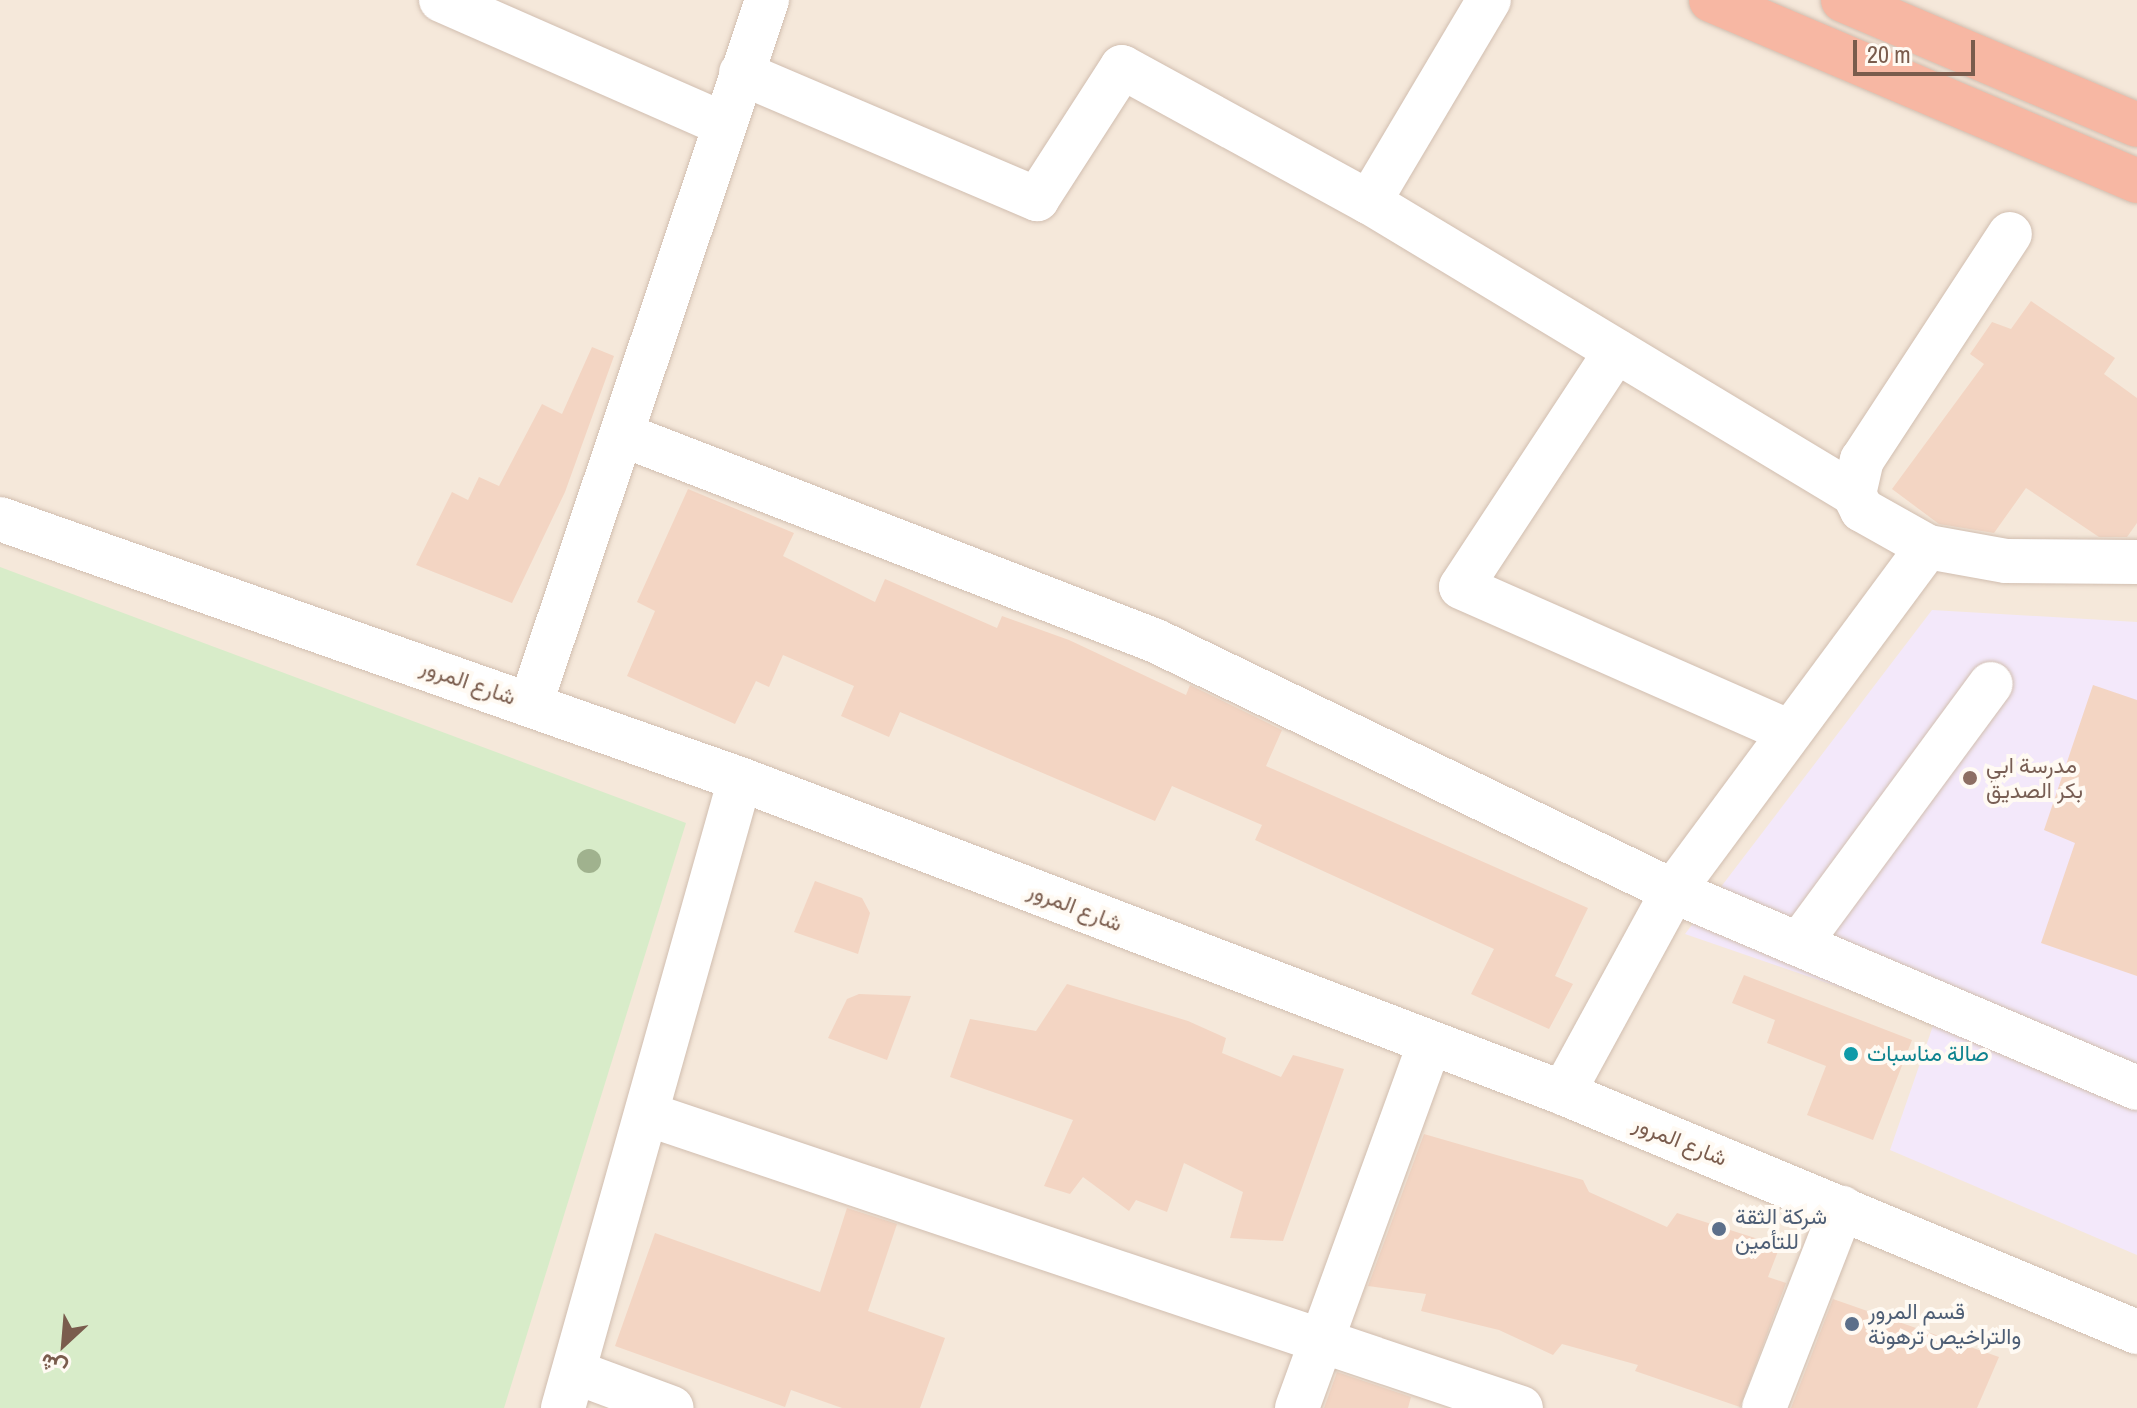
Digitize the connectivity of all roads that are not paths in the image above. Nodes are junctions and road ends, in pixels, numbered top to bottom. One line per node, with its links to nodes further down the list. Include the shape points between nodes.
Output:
1 (441, 0): 7 (street)
2 (767, 0): 6 (street)
3 (1489, 0): 10 (street)
4 (1711, 0): 9 (highway)
5 (1843, 0): 8 (highway)
6 (741, 73): 7 (street); 10 (street, via 1037,199 1122,67)
7 (724, 124): 13 (street)
8 (2137, 125)
9 (2137, 181)
10 (1369, 202): 12 (street)
11 (2010, 234): 14 (street, via 1862,460)
12 (1616, 351): 14 (street); 20 (street, via 1461,587)
13 (623, 435): 19 (street); 22 (street, via 1156,641)
14 (1854, 494): 16 (street, via 1862,510)
15 (0, 519): 19 (street, شارع المرور)
16 (1928, 547): 17 (street, via 2006,561); 20 (street)
17 (2137, 562)
18 (1991, 684): 23 (street)
19 (531, 703): 21 (street, شارع المرور)
20 (1787, 731): 22 (street)
21 (740, 779): 24 (street, شارع المرور); 27 (street)
22 (1673, 891): 23 (street); 26 (street)
23 (1799, 944): 25 (street)
24 (1430, 1043): 26 (street, شارع المرور); 30 (street)
25 (2137, 1088)
26 (1563, 1093): 28 (street, شارع المرور)
27 (647, 1114): 30 (street); 31 (street)
28 (1842, 1208): 29 (street, شارع المرور); 35 (street)
29 (2137, 1332)
30 (1321, 1343): 33 (street); 34 (street)
31 (569, 1390): 32 (street)
32 (672, 1408)
33 (1297, 1408)
34 (1521, 1408)
35 (1764, 1408)

